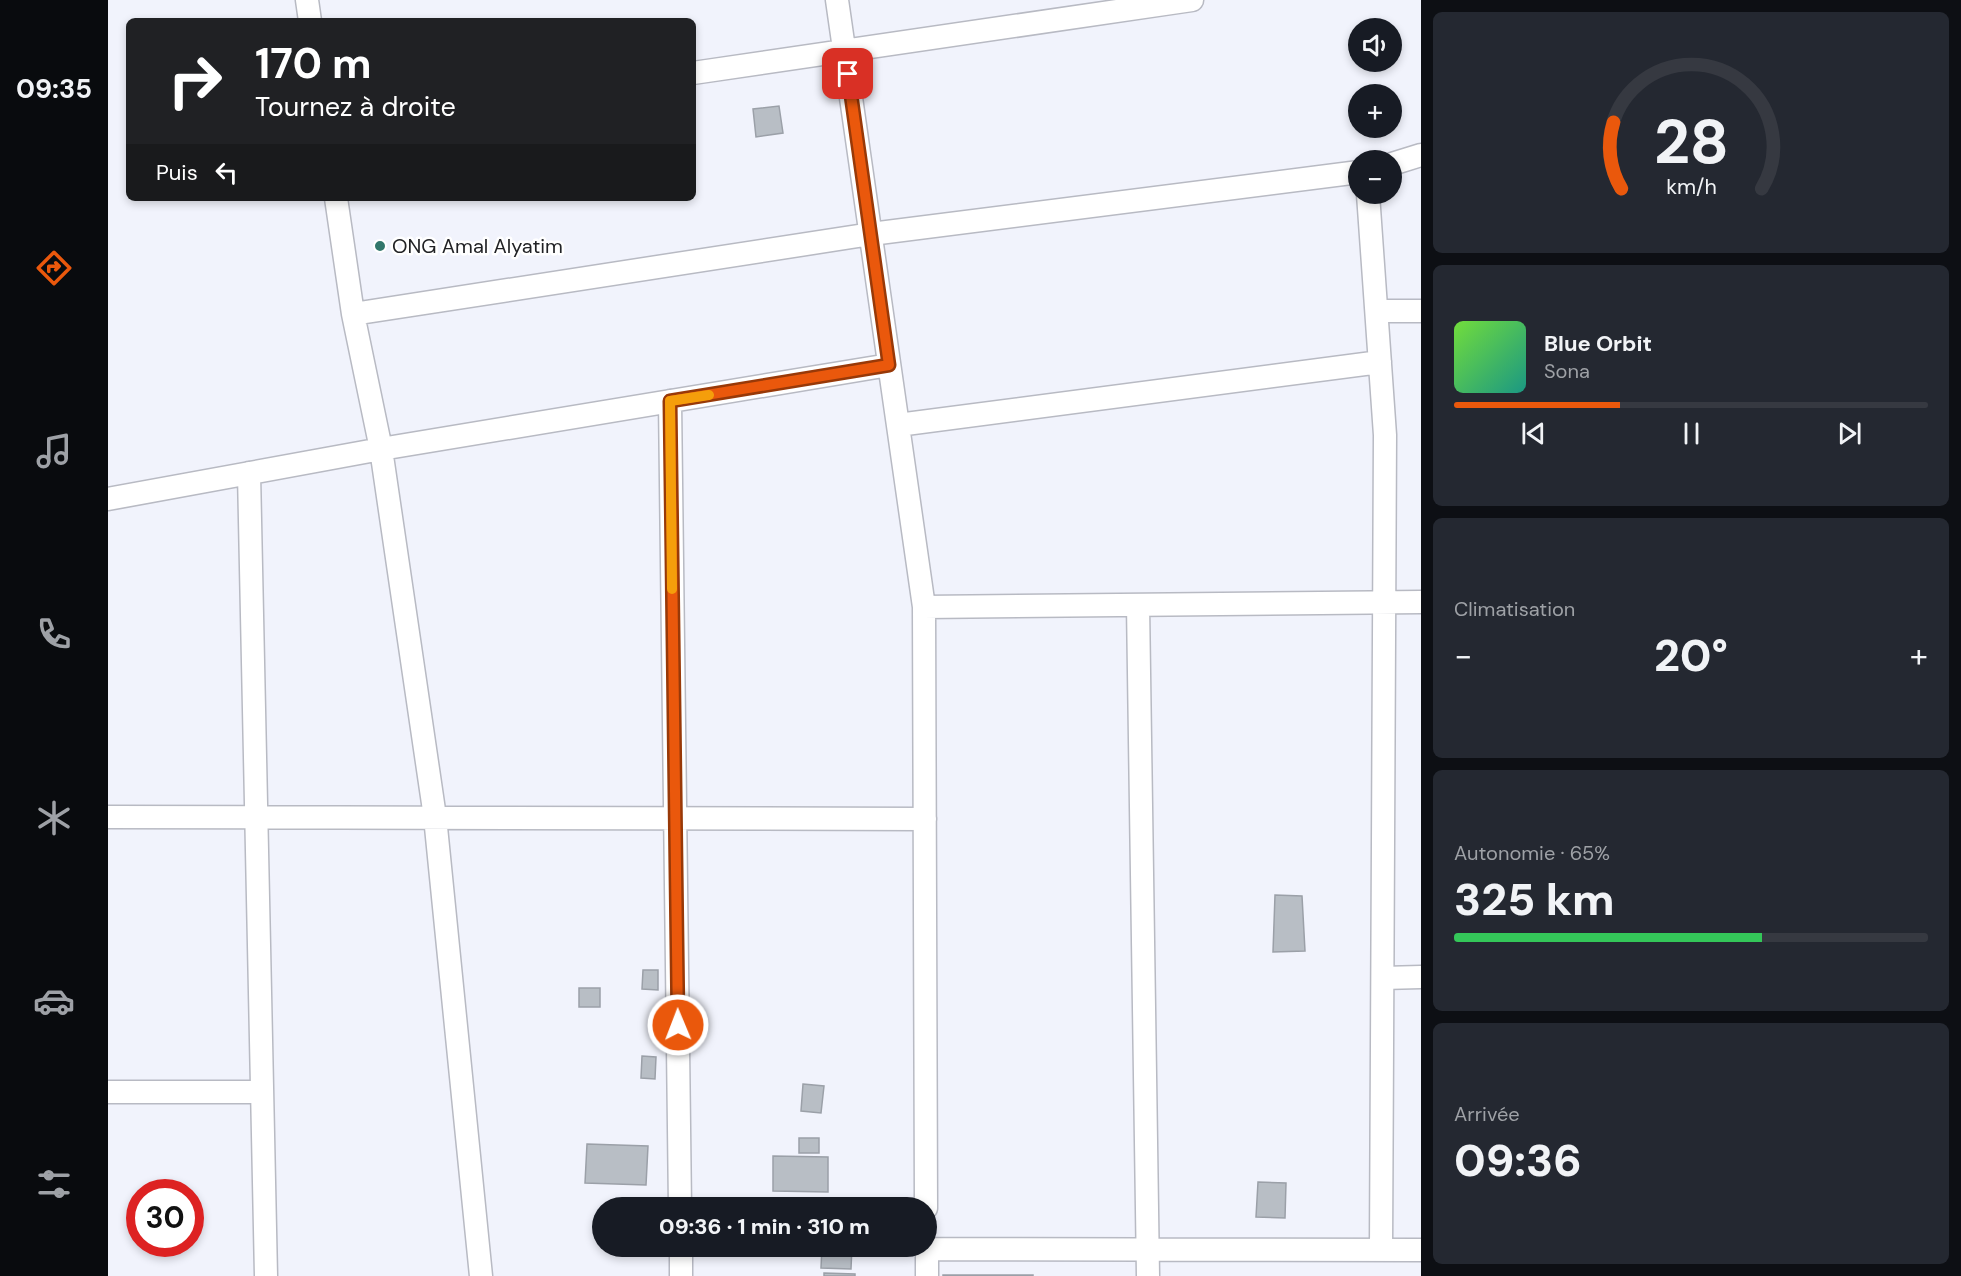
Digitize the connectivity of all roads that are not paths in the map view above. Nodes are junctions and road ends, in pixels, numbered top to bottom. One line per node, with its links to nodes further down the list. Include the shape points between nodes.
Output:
1 (307, 0): 4 (street)
2 (837, 0): 5 (street)
3 (1192, 0): 5 (street)
4 (310, 18)
5 (844, 51): 6 (street); 12 (street)
6 (696, 73)
7 (1421, 155): 8 (street)
8 (1402, 161)
9 (1348, 173): 12 (street)
10 (336, 201): 15 (street)
11 (1369, 204): 13 (street)
12 (871, 234): 15 (street); 17 (street)
13 (1377, 311): 14 (street); 16 (street)
14 (1421, 311)
15 (353, 314): 20 (street)
16 (1380, 362): 19 (street); 23 (street, via 1385,435)
17 (889, 365): 18 (street); 19 (street)
18 (670, 401): 20 (street); 30 (street)
19 (898, 425): 26 (street)
20 (381, 449): 21 (street); 29 (street)
21 (249, 473): 22 (street); 28 (street)
22 (108, 500)
23 (1385, 602): 24 (street); 25 (street); 33 (street)
24 (1421, 602)
25 (1138, 605): 26 (street); 39 (street)
26 (924, 607): 31 (street)
27 (108, 817): 28 (street)
28 (256, 817): 29 (street); 35 (street)
29 (435, 818): 30 (street); 45 (street)
30 (675, 819): 31 (street); 36 (street)
31 (925, 819): 37 (street)
32 (1421, 977): 33 (street)
33 (1383, 978): 40 (street)
34 (108, 1092): 35 (street)
35 (262, 1092): 44 (street)
36 (680, 1197)
37 (926, 1197)
38 (937, 1248): 39 (street)
39 (1148, 1249): 40 (street); 48 (street)
40 (1381, 1250): 41 (street)
41 (1421, 1250)
42 (681, 1257): 46 (street)
43 (927, 1257): 47 (street)
44 (266, 1276)
45 (481, 1276)
46 (681, 1276)
47 (927, 1276)
48 (1148, 1276)

